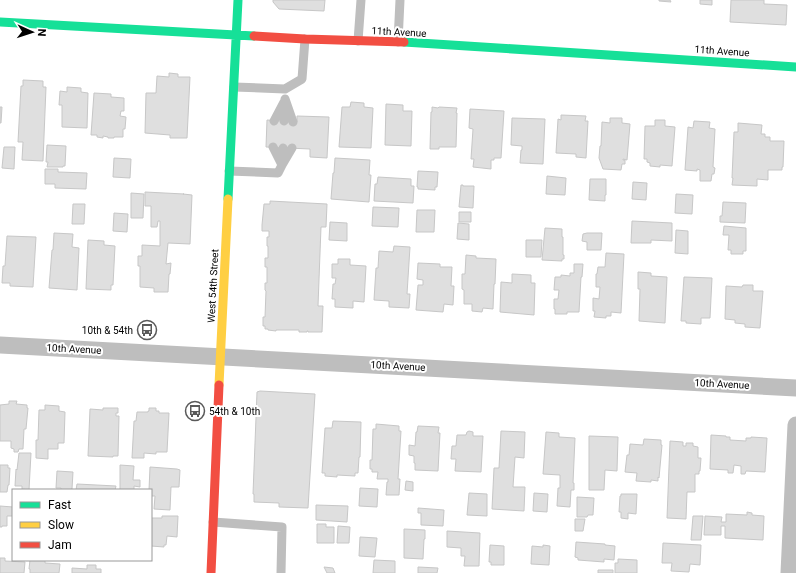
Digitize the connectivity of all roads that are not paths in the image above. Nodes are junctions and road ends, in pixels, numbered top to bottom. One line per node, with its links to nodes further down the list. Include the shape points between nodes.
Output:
1 (238, 0): 5 (street, West 54th Street)
2 (361, 0): 7 (lane)
3 (400, 0): 8 (lane)
4 (0, 22): 5 (street, 11th Avenue)
5 (236, 36): 6 (street, 11th Avenue); 10 (street, West 54th Street)
6 (305, 39): 7 (street, 11th Avenue); 11 (lane, via 302,79)
7 (358, 41): 8 (street, 11th Avenue)
8 (398, 42): 9 (street, 11th Avenue)
9 (796, 67)
10 (234, 87): 11 (lane); 18 (street, West 54th Street)
11 (285, 89): 12 (lane)
12 (285, 99): 13 (lane); 14 (lane)
13 (274, 121)
14 (289, 122)
15 (273, 147): 17 (lane)
16 (287, 148): 17 (lane)
17 (282, 165): 18 (lane, via 278,173)
18 (229, 171): 20 (street, West 54th Street)
19 (0, 345): 20 (street, 10th Avenue)
20 (220, 357): 21 (street, 10th Avenue); 23 (street, West 54th Street)
21 (796, 388)
22 (796, 425): 26 (street)
23 (213, 522): 24 (street, West 54th Street); 25 (lane, via 282,527)
24 (211, 573)
25 (281, 573)
26 (789, 573)

